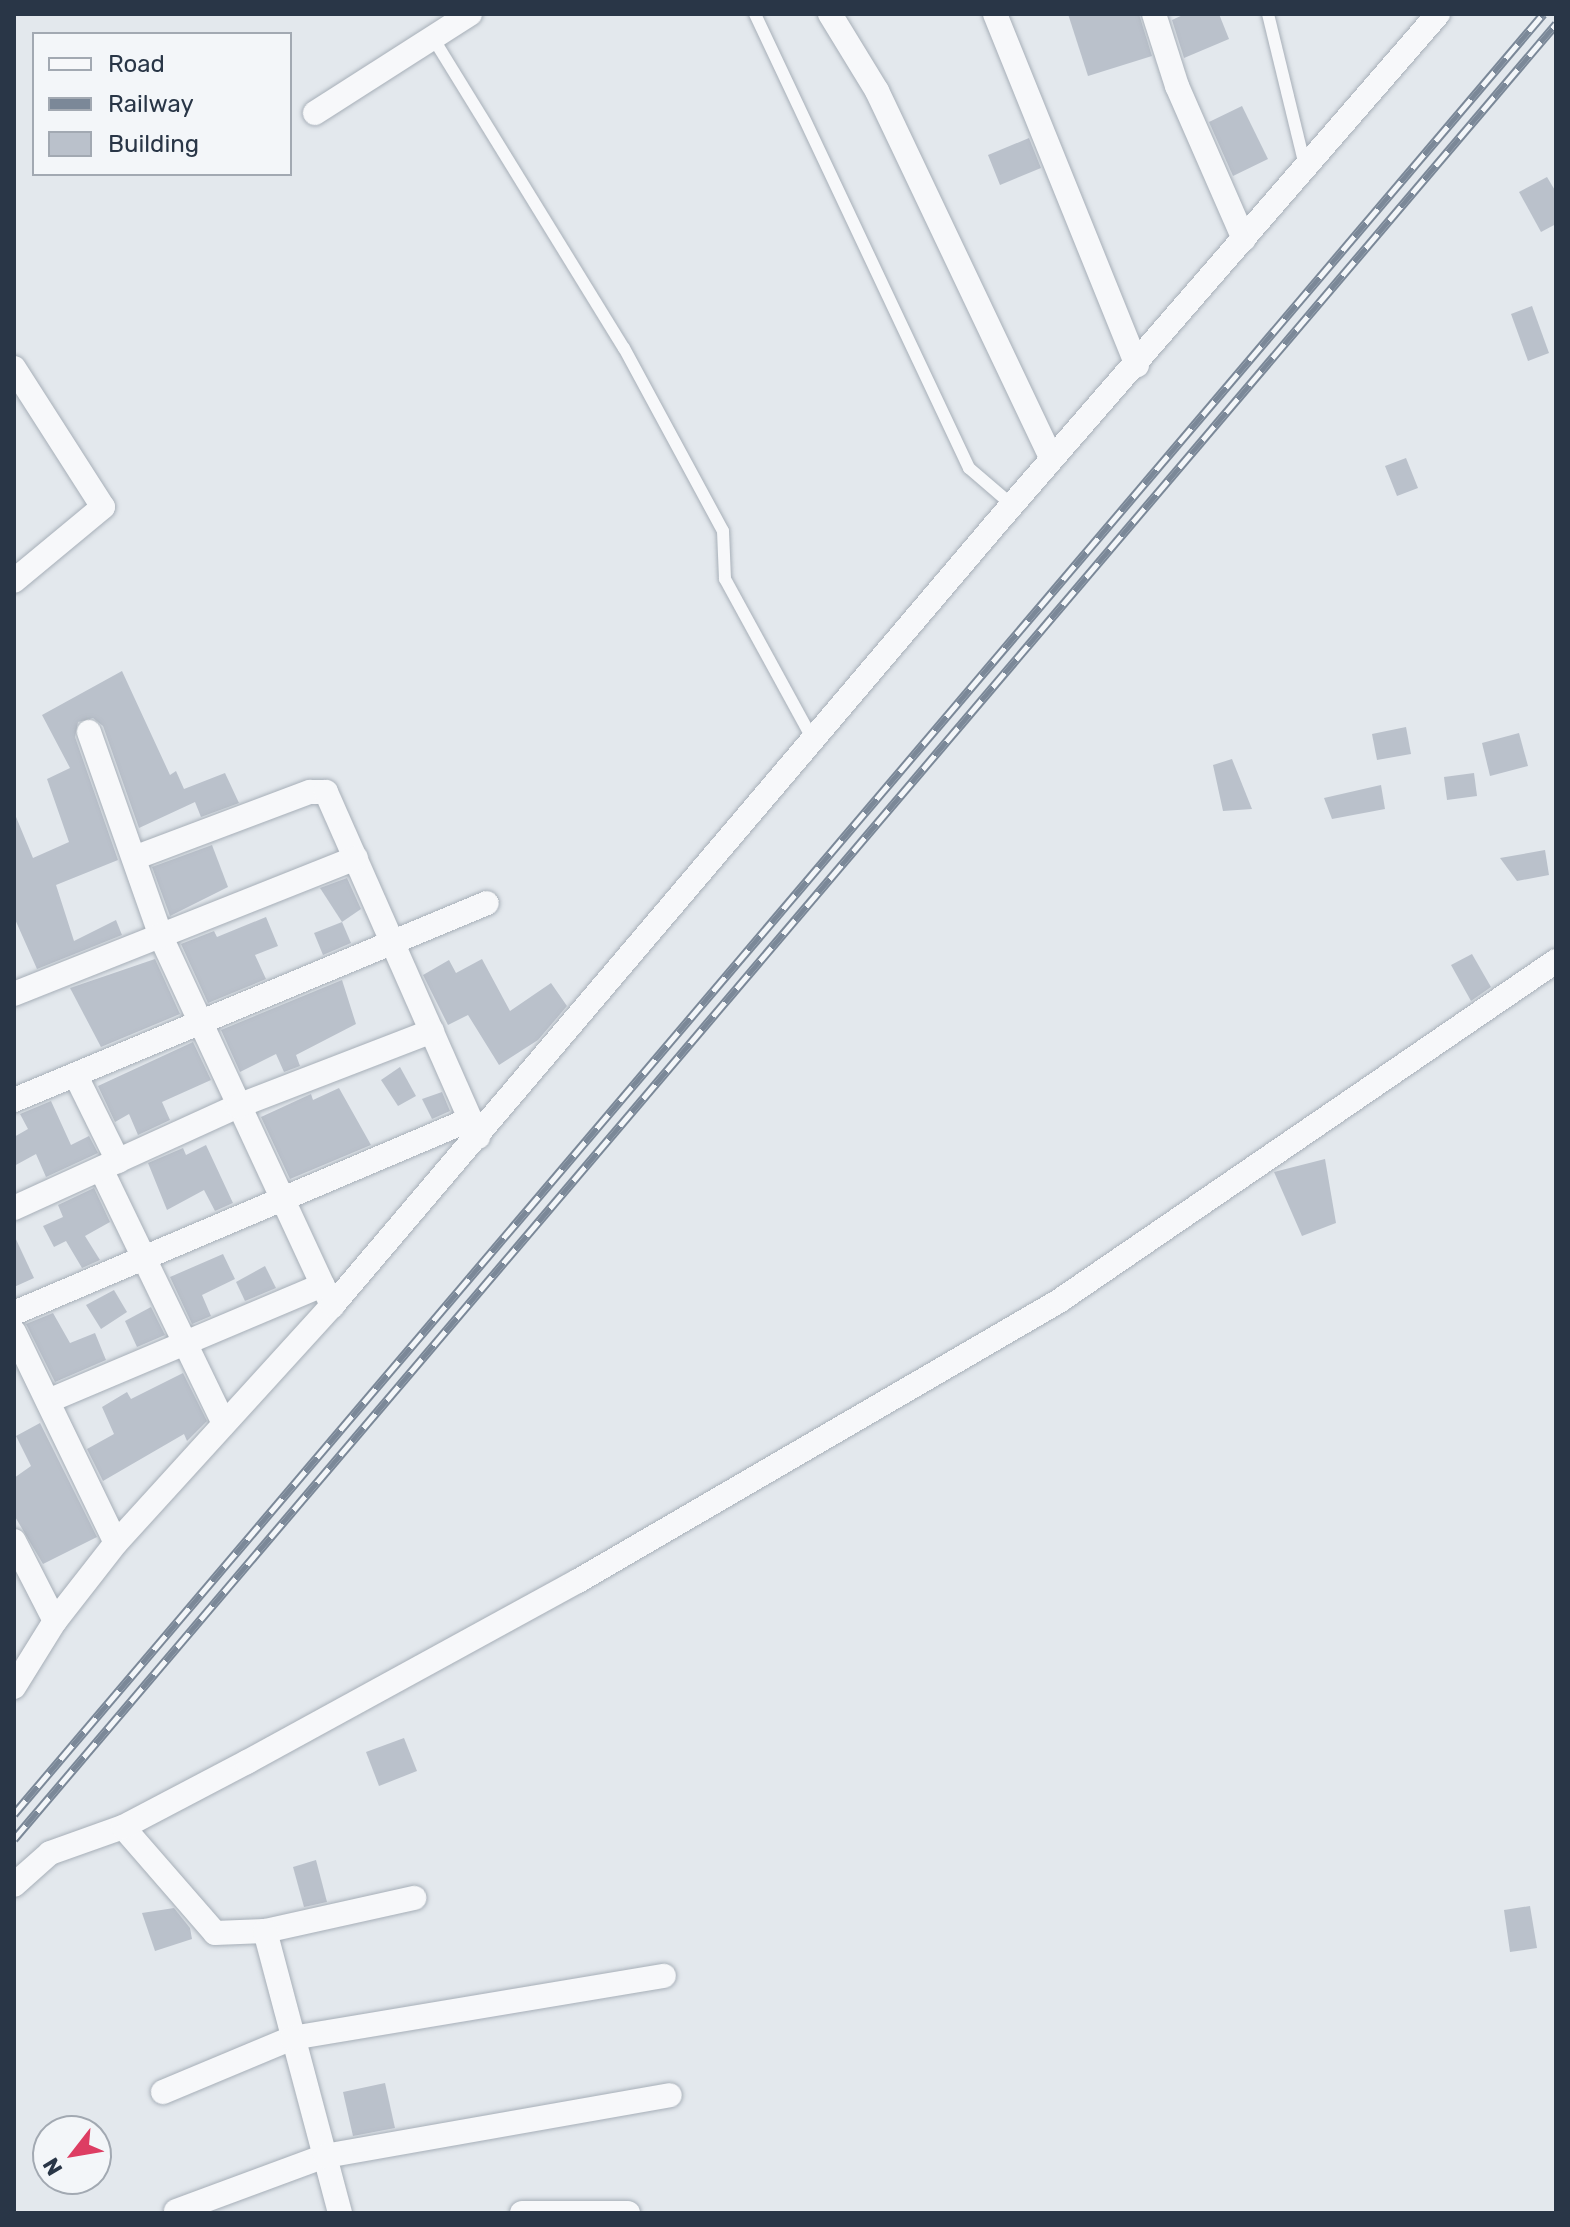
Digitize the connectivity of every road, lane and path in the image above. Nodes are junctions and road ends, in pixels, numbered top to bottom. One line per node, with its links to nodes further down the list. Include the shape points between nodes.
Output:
1 (470, 14): 8 (street)
2 (755, 14): 15 (lane, via 969,468)
3 (830, 14): 14 (street, via 877,91)
4 (995, 14): 12 (street)
5 (1154, 14): 11 (street, via 1177,86)
6 (1268, 14): 10 (lane)
7 (1438, 14): 10 (street)
8 (433, 38): 9 (street); 18 (lane, via 624,348 723,531 725,579)
9 (315, 113)
10 (1305, 168): 11 (street)
11 (1244, 239): 12 (street)
12 (1137, 365): 14 (street)
13 (14, 368): 16 (street, via 103,507)
14 (1052, 459): 15 (street)
15 (1012, 505): 18 (street)
16 (14, 581)
17 (89, 732): 19 (street)
18 (813, 740): 31 (street)
19 (134, 858): 20 (street, via 318,791 332,798); 22 (street)
20 (356, 858): 22 (street); 23 (street)
21 (487, 903): 23 (street)
22 (161, 937): 25 (street); 26 (street)
23 (393, 942): 26 (street); 27 (street)
24 (1556, 961): 46 (street, via 1077,1291 578,1581)
25 (14, 994)
26 (201, 1023): 28 (street); 30 (street)
27 (432, 1031): 30 (street); 31 (street)
28 (76, 1076): 29 (street); 32 (street)
29 (14, 1100)
30 (238, 1106): 32 (street); 33 (street)
31 (474, 1128): 33 (street); 36 (street)
32 (109, 1165): 34 (street); 35 (street)
33 (282, 1200): 35 (street); 36 (street)
34 (14, 1208)
35 (144, 1259): 37 (street); 39 (street)
36 (327, 1295): 39 (street); 41 (street)
37 (14, 1313)
38 (14, 1332): 40 (street)
39 (185, 1342): 40 (street); 41 (street)
40 (48, 1401): 43 (street)
41 (224, 1423): 43 (street)
42 (14, 1541): 44 (street)
43 (116, 1543): 44 (street)
44 (55, 1621): 45 (street)
45 (14, 1687)
46 (123, 1827): 47 (street, via 50,1853); 49 (street, via 204,1926 215,1933)
47 (14, 1885)
48 (414, 1898): 49 (street)
49 (265, 1931): 51 (street)
50 (664, 1976): 51 (street)
51 (292, 2038): 52 (street); 54 (street)
52 (163, 2092)
53 (670, 2095): 54 (street)
54 (325, 2156): 55 (street); 56 (street)
55 (176, 2211)
56 (340, 2213)
57 (522, 2213): 58 (street)
58 (628, 2213)

